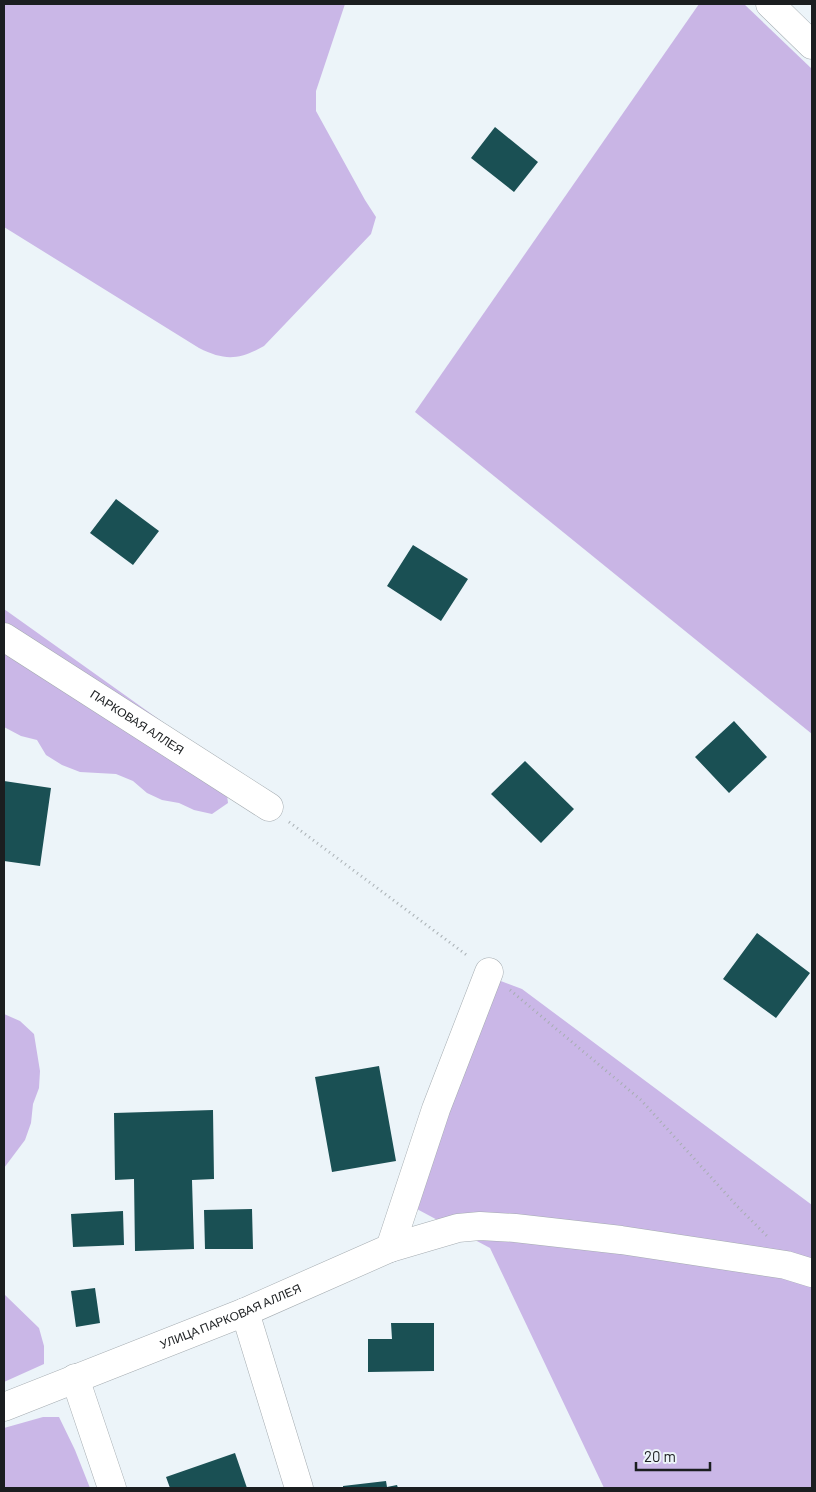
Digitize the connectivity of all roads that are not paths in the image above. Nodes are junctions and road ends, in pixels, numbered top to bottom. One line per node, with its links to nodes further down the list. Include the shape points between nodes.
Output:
1 (770, 4): 2 (street)
2 (812, 45)
3 (4, 637): 4 (street, ПАРКОВАЯ АЛЛЕЯ)
4 (269, 806)
5 (489, 972): 6 (street, via 436,1110)
6 (390, 1248): 7 (street, УЛИЦА ПАРКОВАЯ АЛЛЕЯ, via 458,1228 480,1226 621,1240 786,1265); 8 (street, УЛИЦА ПАРКОВАЯ АЛЛЕЯ)
7 (812, 1272)
8 (245, 1312): 9 (street, УЛИЦА ПАРКОВАЯ АЛЛЕЯ); 12 (street)
9 (75, 1378): 10 (street, УЛИЦА ПАРКОВАЯ АЛЛЕЯ); 11 (street)
10 (4, 1407)
11 (112, 1488)
12 (299, 1488)

